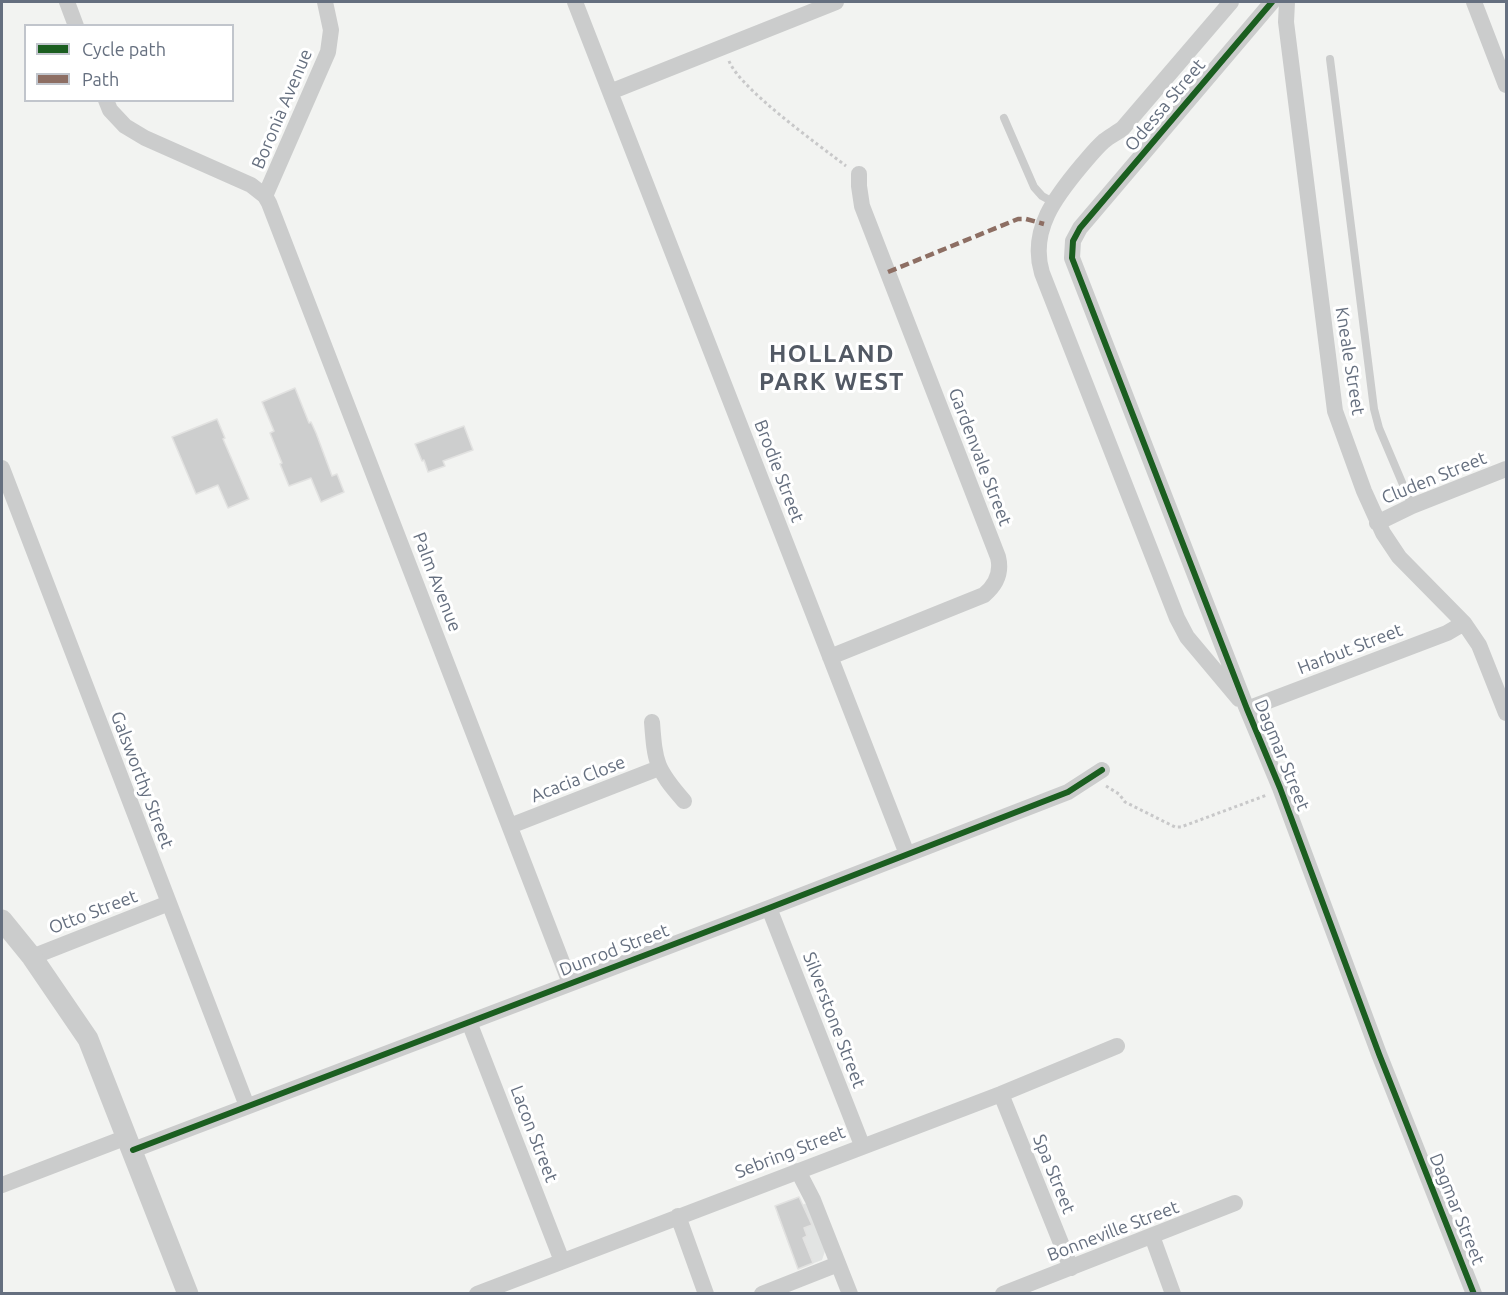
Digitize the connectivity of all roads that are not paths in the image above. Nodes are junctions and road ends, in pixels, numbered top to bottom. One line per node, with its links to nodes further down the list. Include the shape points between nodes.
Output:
1 (67, 2): 9 (street)
2 (325, 2): 16 (street, Boronia Avenue, via 331,30 328,52)
3 (575, 2): 12 (street, Brodie Street)
4 (836, 2): 12 (street)
5 (1231, 2): 17 (street, Odessa Street, via 1123,128 1099,146)
6 (1272, 2): 18 (street, Odessa Street)
7 (1287, 2): 22 (street, Kneale Street, via 1286,22 1335,411)
8 (1474, 2): 11 (street)
9 (75, 24)
10 (1330, 59): 21 (lane, Kneale Street, via 1374,409)
11 (1506, 84)
12 (610, 92): 24 (street, Brodie Street)
13 (107, 102): 16 (street, via 125,126 243,181)
14 (1004, 118): 17 (lane, via 1034,187)
15 (859, 175): 24 (street, Gardenvale Street, via 862,206 1000,567 995,583 980,598)
16 (265, 196): 31 (street, Palm Avenue)
17 (1053, 202): 25 (street, Dagmar Street, via 1039,248 1046,284 1177,618 1193,644)
18 (1080, 228): 25 (street, Dagmar Street, via 1072,246 1076,271)
19 (2, 468): 33 (street, Galsworthy Street)
20 (1506, 469): 21 (street, Cluden Street)
21 (1412, 506): 22 (street, Cluden Street)
22 (1377, 522): 23 (street, Kneale Street, via 1396,553)
23 (1464, 623): 25 (street, Harbut Street, via 1447,633); 26 (street, Kneale Street, via 1479,645)
24 (830, 657): 32 (street, Brodie Street)
25 (1247, 709): 59 (street, Dagmar Street)
26 (1506, 713)
27 (652, 722): 28 (street)
28 (659, 768): 30 (street); 31 (street, Acacia Close)
29 (1097, 774): 32 (street, Dunrod Street, via 1068,792)
30 (684, 801)
31 (510, 826): 37 (street, Palm Avenue)
32 (907, 854): 34 (street, Dunrod Street)
33 (169, 903): 36 (street, Otto Street); 41 (street, Galsworthy Street)
34 (770, 908): 37 (street, Dunrod Street); 43 (street, Silverstone Street)
35 (2, 920): 36 (street)
36 (32, 957): 42 (street, via 88,1039)
37 (570, 983): 38 (street, Dunrod Street)
38 (470, 1022): 41 (street, Dunrod Street); 49 (street, Lacon Street)
39 (1117, 1046): 40 (street, Sebring Street)
40 (1001, 1094): 43 (street, Sebring Street); 51 (street, Spa Street)
41 (247, 1106): 42 (street, Dunrod Street)
42 (130, 1143): 45 (street, Dunrod Street); 52 (street)
43 (862, 1145): 44 (street, Sebring Street)
44 (798, 1171): 47 (street, Sebring Street); 50 (street)
45 (2, 1185)
46 (1235, 1203): 48 (street, Bonneville Street)
47 (678, 1216): 49 (street, Sebring Street); 54 (street)
48 (1152, 1236): 51 (street, Bonneville Street); 58 (street)
49 (562, 1261): 53 (street, Sebring Street)
50 (838, 1264): 55 (street); 56 (street)
51 (1071, 1268): 57 (street, Bonneville Street)
52 (188, 1293)
53 (477, 1293)
54 (706, 1293)
55 (762, 1293)
56 (850, 1293)
57 (1004, 1293)
58 (1173, 1293)
59 (1474, 1293)

